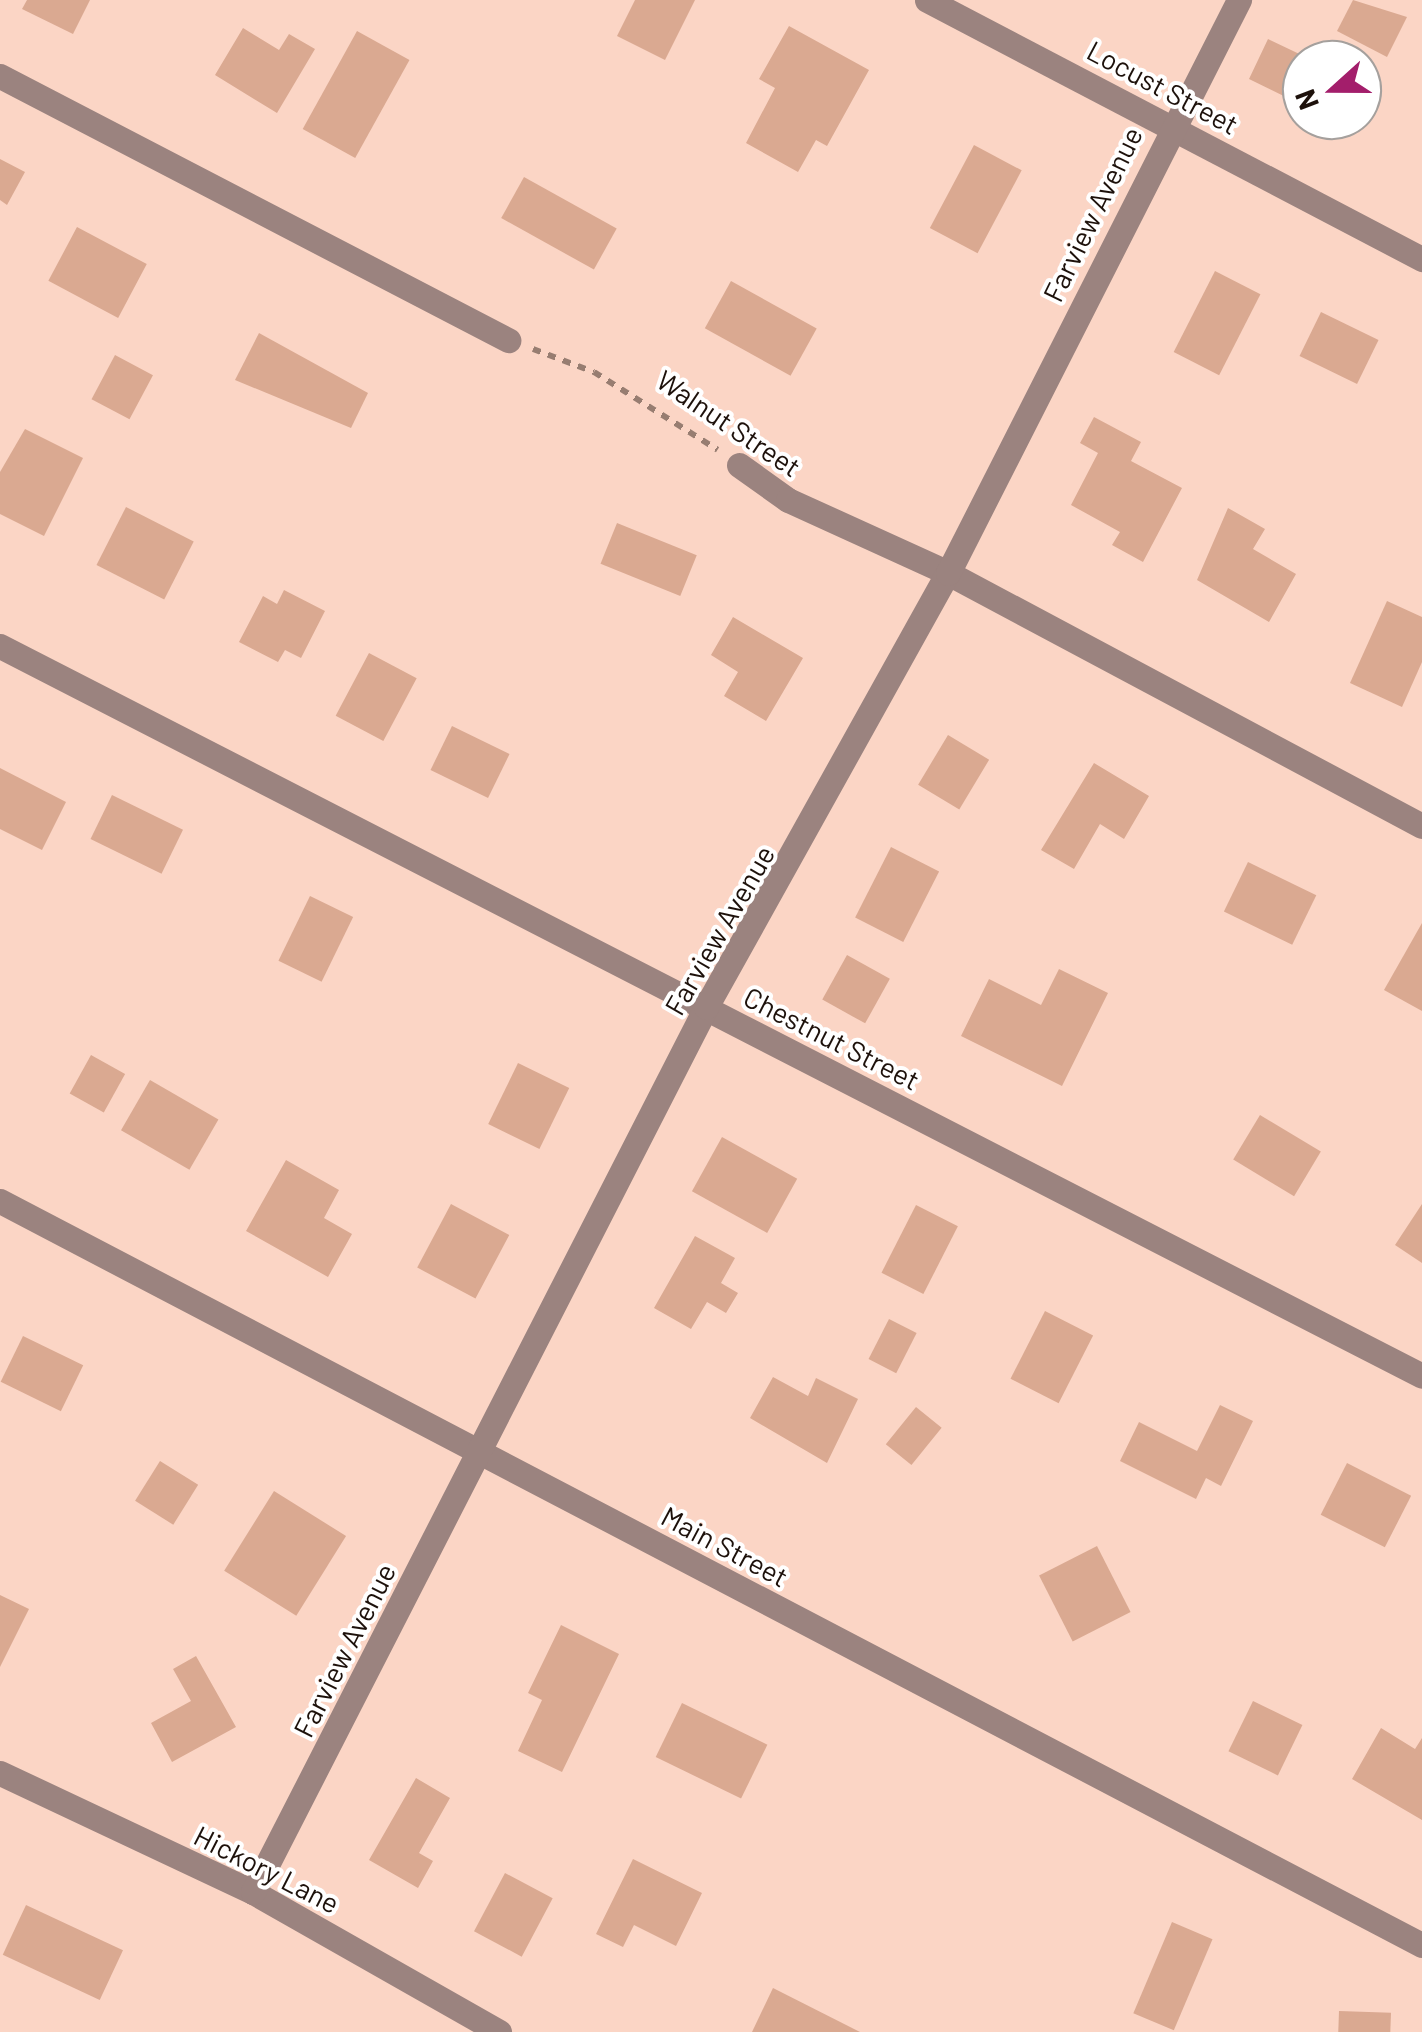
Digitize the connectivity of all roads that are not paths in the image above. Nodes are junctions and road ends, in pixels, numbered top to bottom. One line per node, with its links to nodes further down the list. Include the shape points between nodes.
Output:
1 (928, 0): 4 (street, Locust Street)
2 (1239, 0): 4 (street, Farview Avenue)
3 (0, 76): 6 (street)
4 (1170, 124): 5 (street, Locust Street); 8 (street, Farview Avenue)
5 (1422, 259)
6 (508, 340)
7 (738, 465): 8 (street, Walnut Street, via 788,500)
8 (948, 573): 10 (street, Walnut Street); 11 (street, Farview Avenue)
9 (0, 646): 11 (street, Chestnut Street)
10 (1422, 826)
11 (706, 1007): 13 (street, Chestnut Street); 14 (street, Farview Avenue)
12 (0, 1201): 14 (street, Main Street)
13 (1422, 1376)
14 (481, 1451): 16 (street, Farview Avenue); 17 (street, Main Street)
15 (0, 1774): 16 (street, Hickory Lane)
16 (253, 1892): 18 (street, Hickory Lane)
17 (1422, 1945)
18 (499, 2032)

